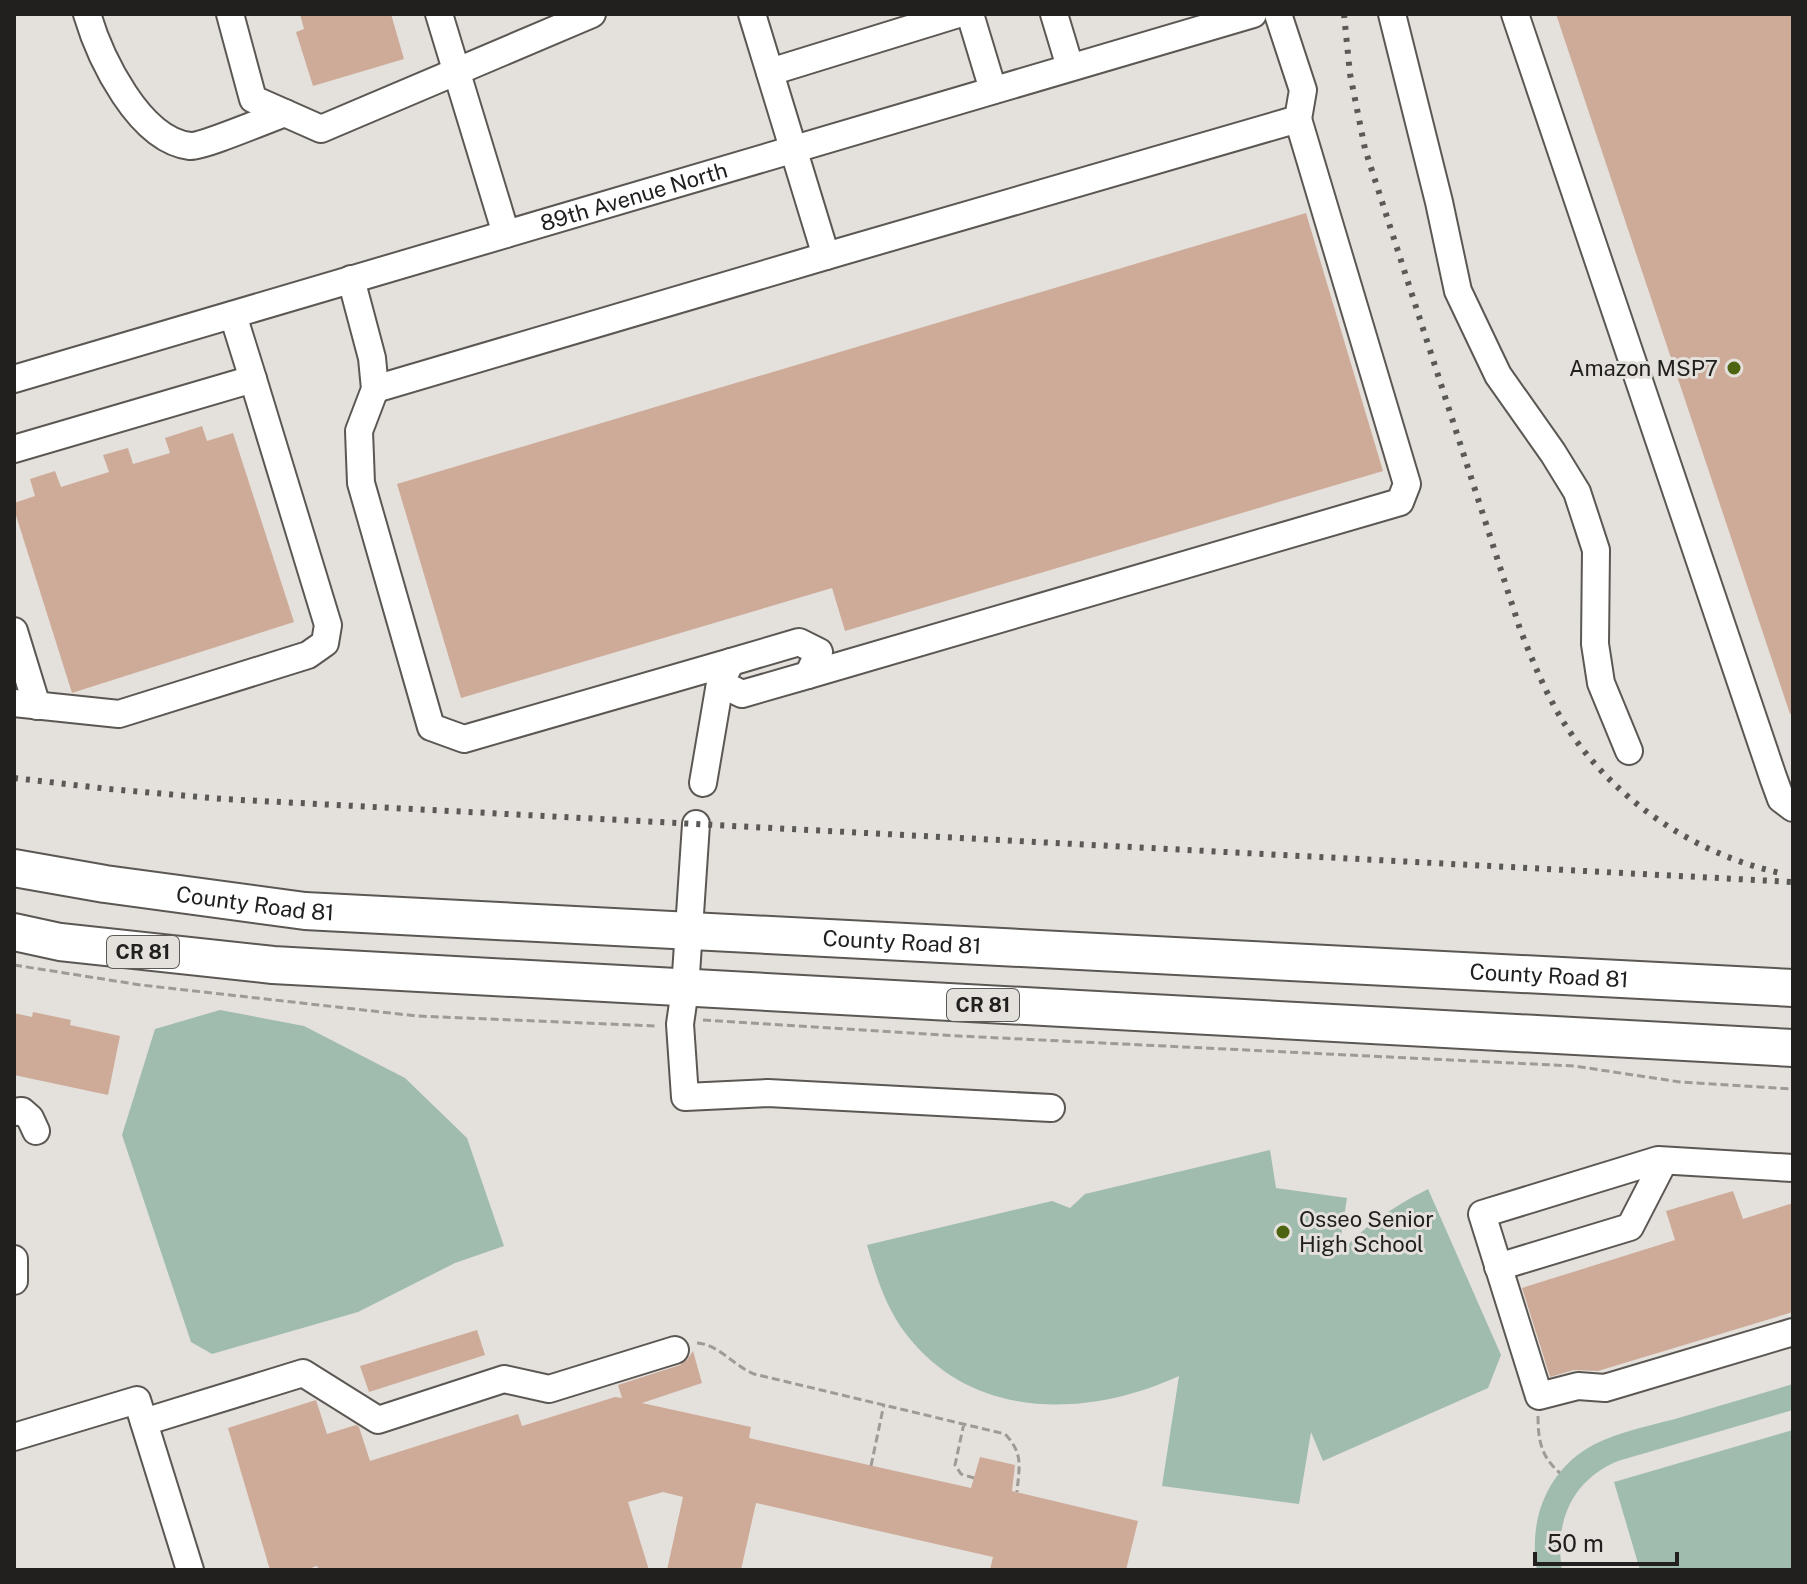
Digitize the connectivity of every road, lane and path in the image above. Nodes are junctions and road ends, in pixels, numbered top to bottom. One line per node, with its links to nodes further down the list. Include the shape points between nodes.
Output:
1 (87, 14): 17 (street, via 113,77 163,138 193,146)
2 (230, 14): 17 (street, via 253,99)
3 (439, 14): 14 (street)
4 (592, 14): 14 (street)
5 (752, 14): 15 (street)
6 (958, 14): 15 (street)
7 (970, 14): 16 (street)
8 (1054, 14): 13 (street)
9 (1253, 14): 13 (street, 89th Avenue North)
10 (1278, 14): 18 (street, via 1303,90)
11 (1392, 14): 31 (street, via 1458,291 1498,375 1577,492 1596,550 1601,683)
12 (1515, 14): 33 (street, via 1773,777 1781,799)
13 (1070, 67): 16 (street, 89th Avenue North)
14 (457, 72): 17 (street, via 321,129); 20 (street)
15 (770, 72): 19 (street)
16 (993, 90): 19 (street, 89th Avenue North)
17 (285, 113)
18 (1298, 119): 21 (street); 29 (street, via 1407,484 1400,502 808,675 819,652 799,642)
19 (795, 148): 20 (street, 89th Avenue North); 21 (street)
20 (506, 234): 22 (street, 89th Avenue North)
21 (826, 256): 26 (street)
22 (351, 279): 23 (street, 89th Avenue North); 26 (street)
23 (233, 315): 24 (street, 89th Avenue North); 25 (street)
24 (14, 379)
25 (253, 379): 27 (street); 30 (street, via 328,625 325,643 308,655 119,714)
26 (375, 389): 29 (street, via 359,431 361,483 431,727 464,739)
27 (14, 449)
28 (14, 631): 30 (street)
29 (725, 672): 32 (street)
30 (26, 704)
31 (1629, 751)
32 (703, 783)
33 (1793, 808)
34 (696, 824): 37 (street)
35 (14, 868): 37 (highway, County Road 81, via 305,911)
36 (14, 932): 40 (highway, CR 81, via 60,942)
37 (689, 932): 39 (highway, County Road 81); 40 (street)
38 (14, 965): 40 (path, via 141,985 461,1020 658,1026)
39 (1793, 988)
40 (683, 1007): 41 (highway, CR 81); 42 (path, via 704,1020 1574,1066 1680,1082); 43 (street, via 685,1097 768,1093)
41 (1793, 1048)
42 (1793, 1089)
43 (1051, 1108)
44 (14, 1112): 45 (street, via 22,1111)
45 (36, 1131)
46 (1664, 1161): 47 (street); 49 (street, via 1630,1227); 49 (street, via 1482,1214)
47 (1793, 1168)
48 (14, 1259): 50 (street)
49 (1498, 1267): 53 (street)
50 (14, 1281)
51 (1793, 1332): 53 (street, via 1605,1388 1578,1386)
52 (675, 1350): 54 (path, via 707,1344 754,1374); 55 (street, via 549,1389 504,1379 378,1420 303,1373)
53 (1539, 1396): 59 (path, via 1541,1450)
54 (884, 1404): 56 (path); 58 (path)
55 (140, 1411): 57 (street); 62 (street)
56 (964, 1423): 60 (path, via 955,1465 961,1474); 61 (path, via 1005,1434 1013,1442 1020,1460)
57 (14, 1437)
58 (871, 1466)
59 (1560, 1473)
60 (974, 1478)
61 (1017, 1492)
62 (190, 1570)

